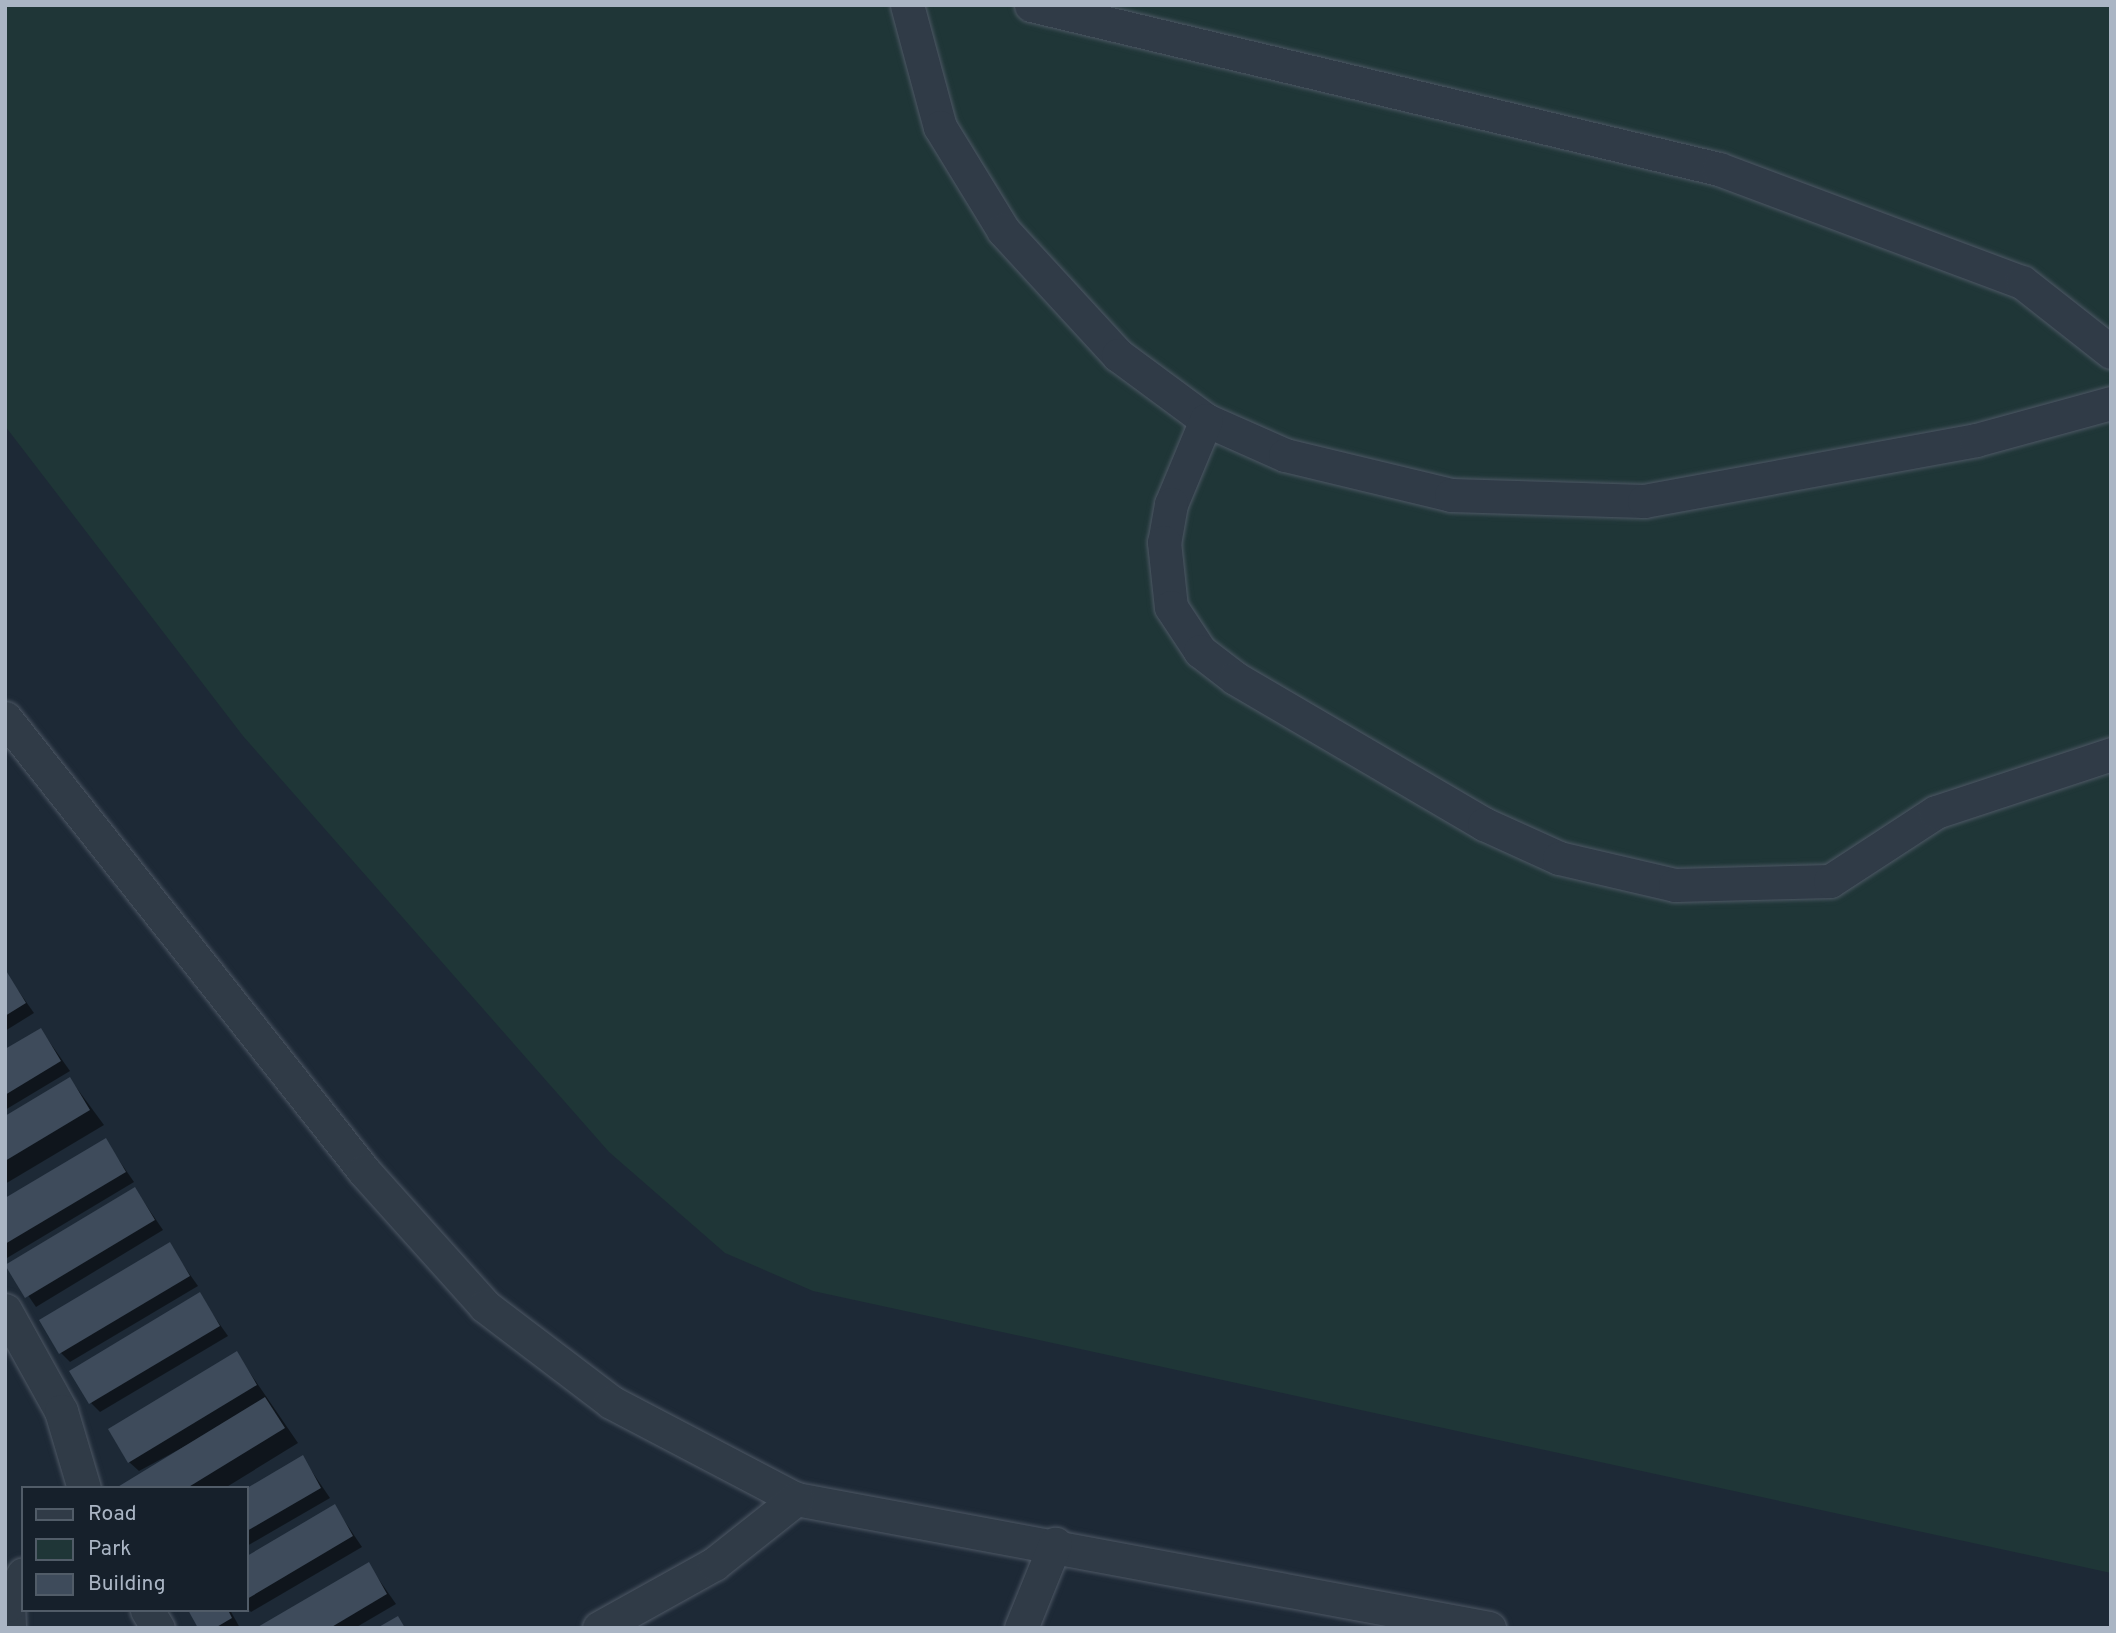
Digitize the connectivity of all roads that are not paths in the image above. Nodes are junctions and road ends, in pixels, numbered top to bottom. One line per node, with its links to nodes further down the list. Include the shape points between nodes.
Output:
1 (907, 5): 5 (street, via 940,127 1003,230 1118,355)
2 (1031, 5): 3 (street, via 1719,169 2021,282)
3 (2111, 352)
4 (2111, 403): 5 (street, via 1976,440 1644,501 1451,495 1286,454)
5 (1206, 420): 7 (street, via 1171,504 1164,542 1171,607 1200,651 1236,678 1484,824 1559,858 1675,886 1830,881 1936,812)
6 (5, 718): 10 (street, via 364,1171 485,1306 611,1402)
7 (2111, 754)
8 (5, 1310): 9 (street, via 61,1411)
9 (83, 1486)
10 (796, 1499): 11 (street); 16 (street, via 714,1564)
11 (1055, 1544): 17 (street); 18 (street)
12 (21, 1578): 14 (street, via 8,1605)
13 (147, 1612): 15 (street)
14 (9, 1628)
15 (158, 1628)
16 (599, 1628)
17 (1021, 1628)
18 (1489, 1628)

